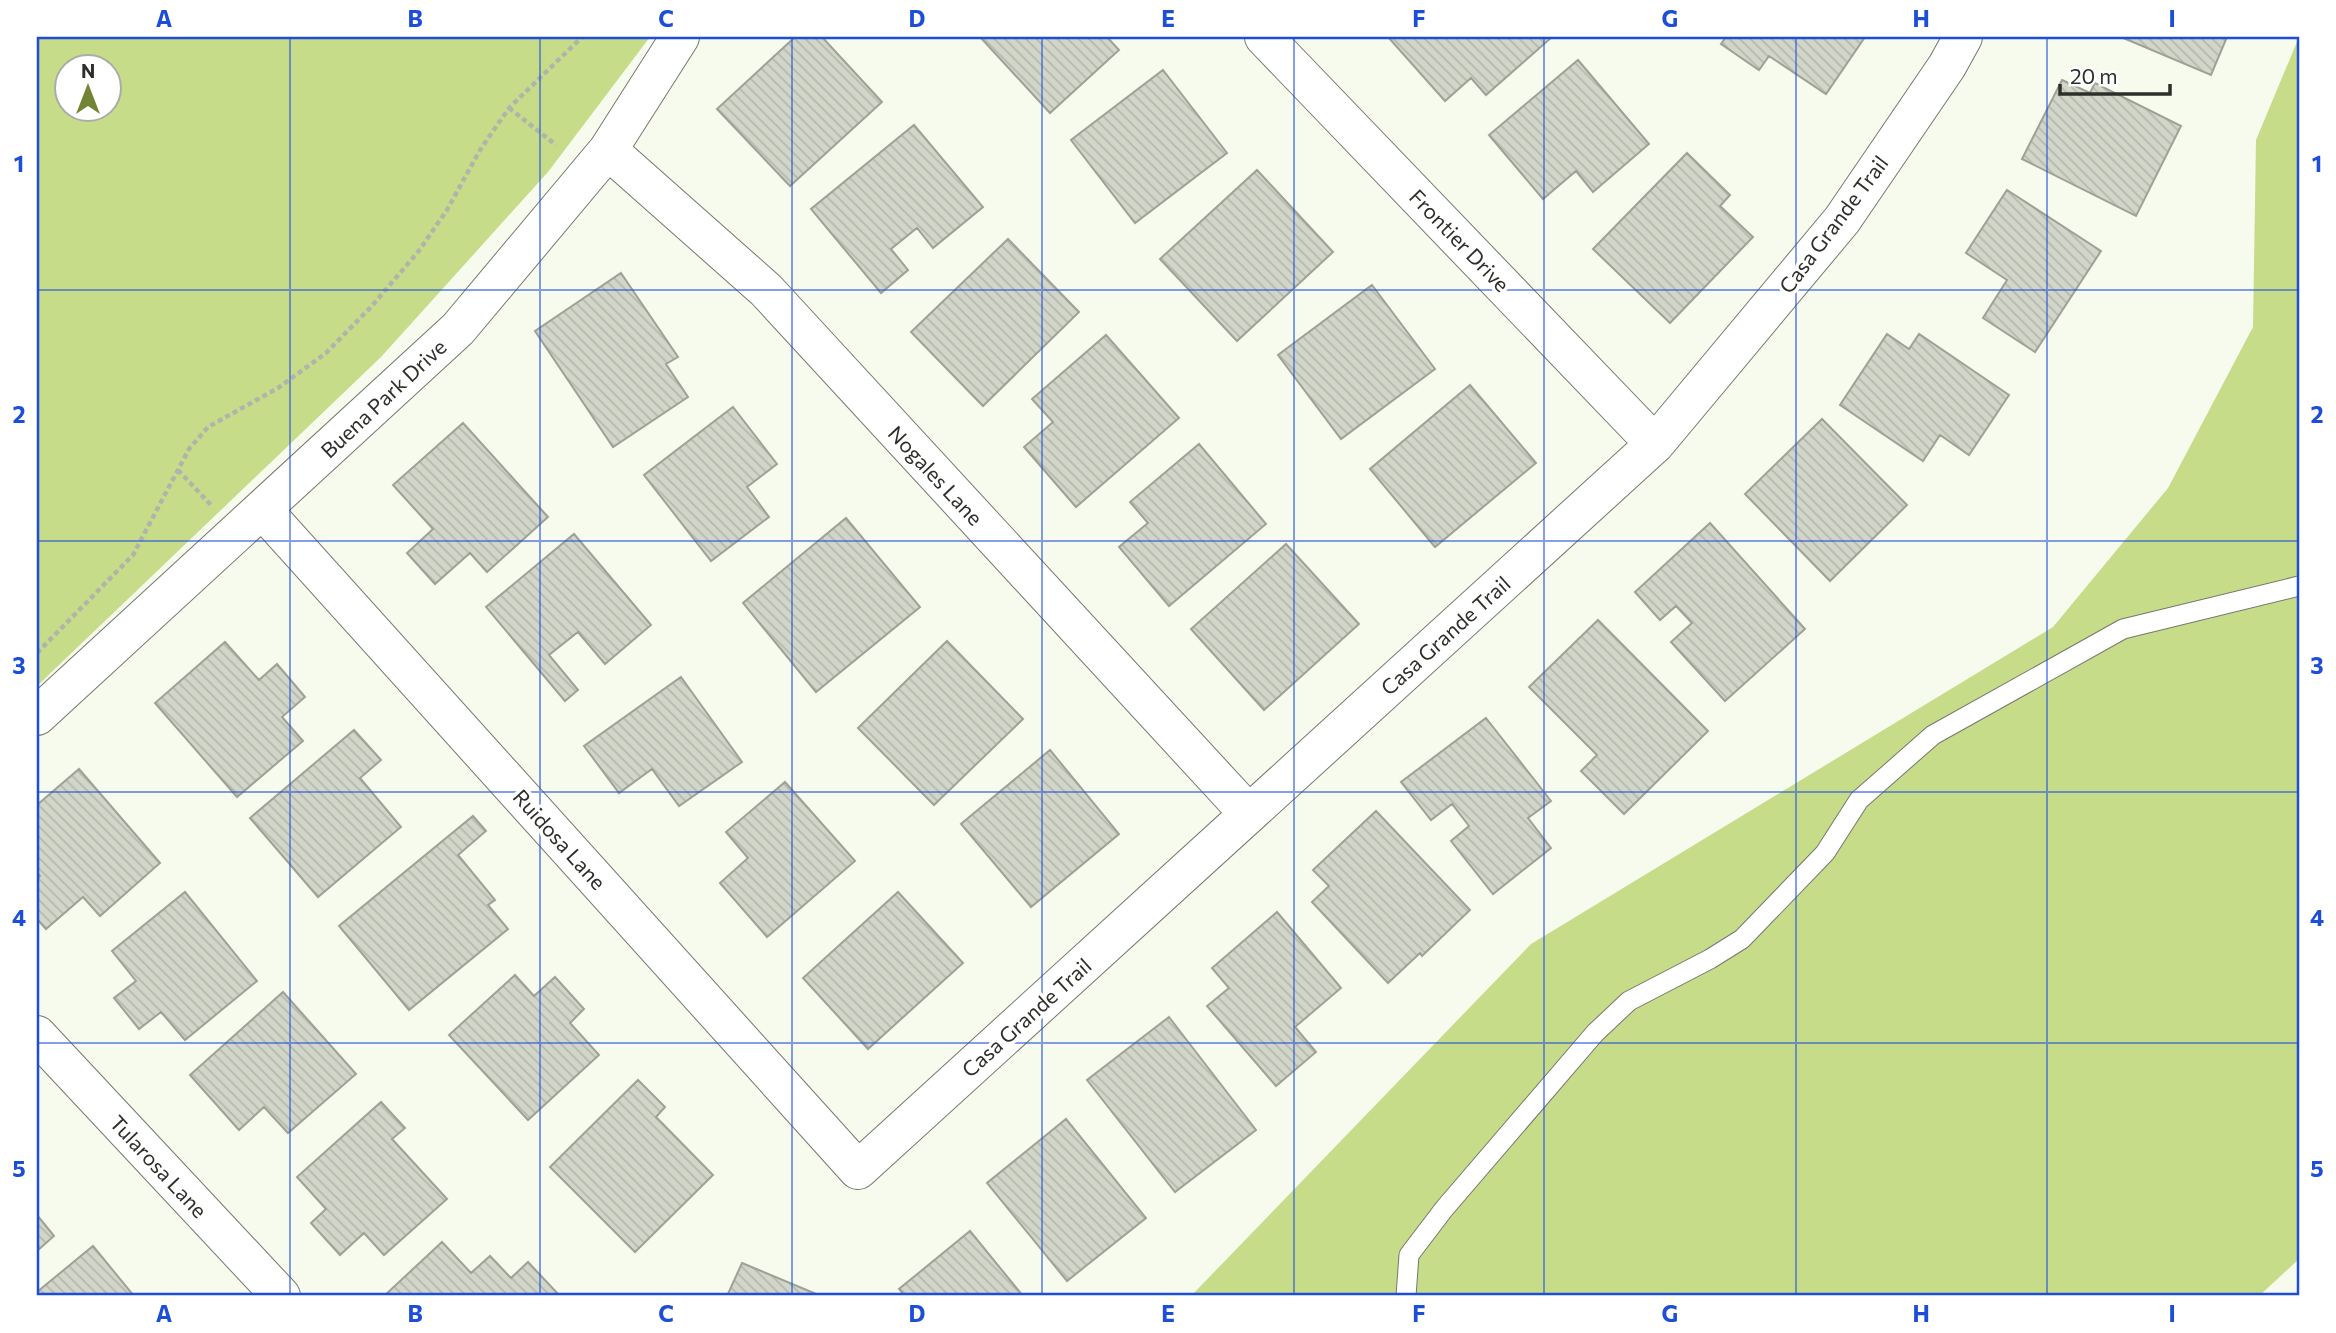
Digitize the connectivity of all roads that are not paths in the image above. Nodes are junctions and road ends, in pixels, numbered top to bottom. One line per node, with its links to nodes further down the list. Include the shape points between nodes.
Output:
1 (680, 37): 4 (street, Buena Park Drive)
2 (1264, 37): 5 (street, Frontier Drive)
3 (1963, 37): 5 (street, Casa Grande Trail, via 1842,220)
4 (608, 150): 6 (street, Buena Park Drive, via 458,329); 9 (street, Nogales Lane, via 766,290)
5 (1655, 444): 9 (street, Casa Grande Trail)
6 (262, 509): 8 (street, Buena Park Drive); 11 (street, Ruidosa Lane)
7 (2299, 586): 13 (lane, via 2123,629 1933,735 1859,800 1825,853 1742,939 1629,1001 1595,1033 1409,1255)
8 (37, 716)
9 (1249, 814): 11 (street, Casa Grande Trail)
10 (37, 1035): 12 (street, Tularosa Lane)
11 (858, 1170)
12 (281, 1296)
13 (1406, 1296)

